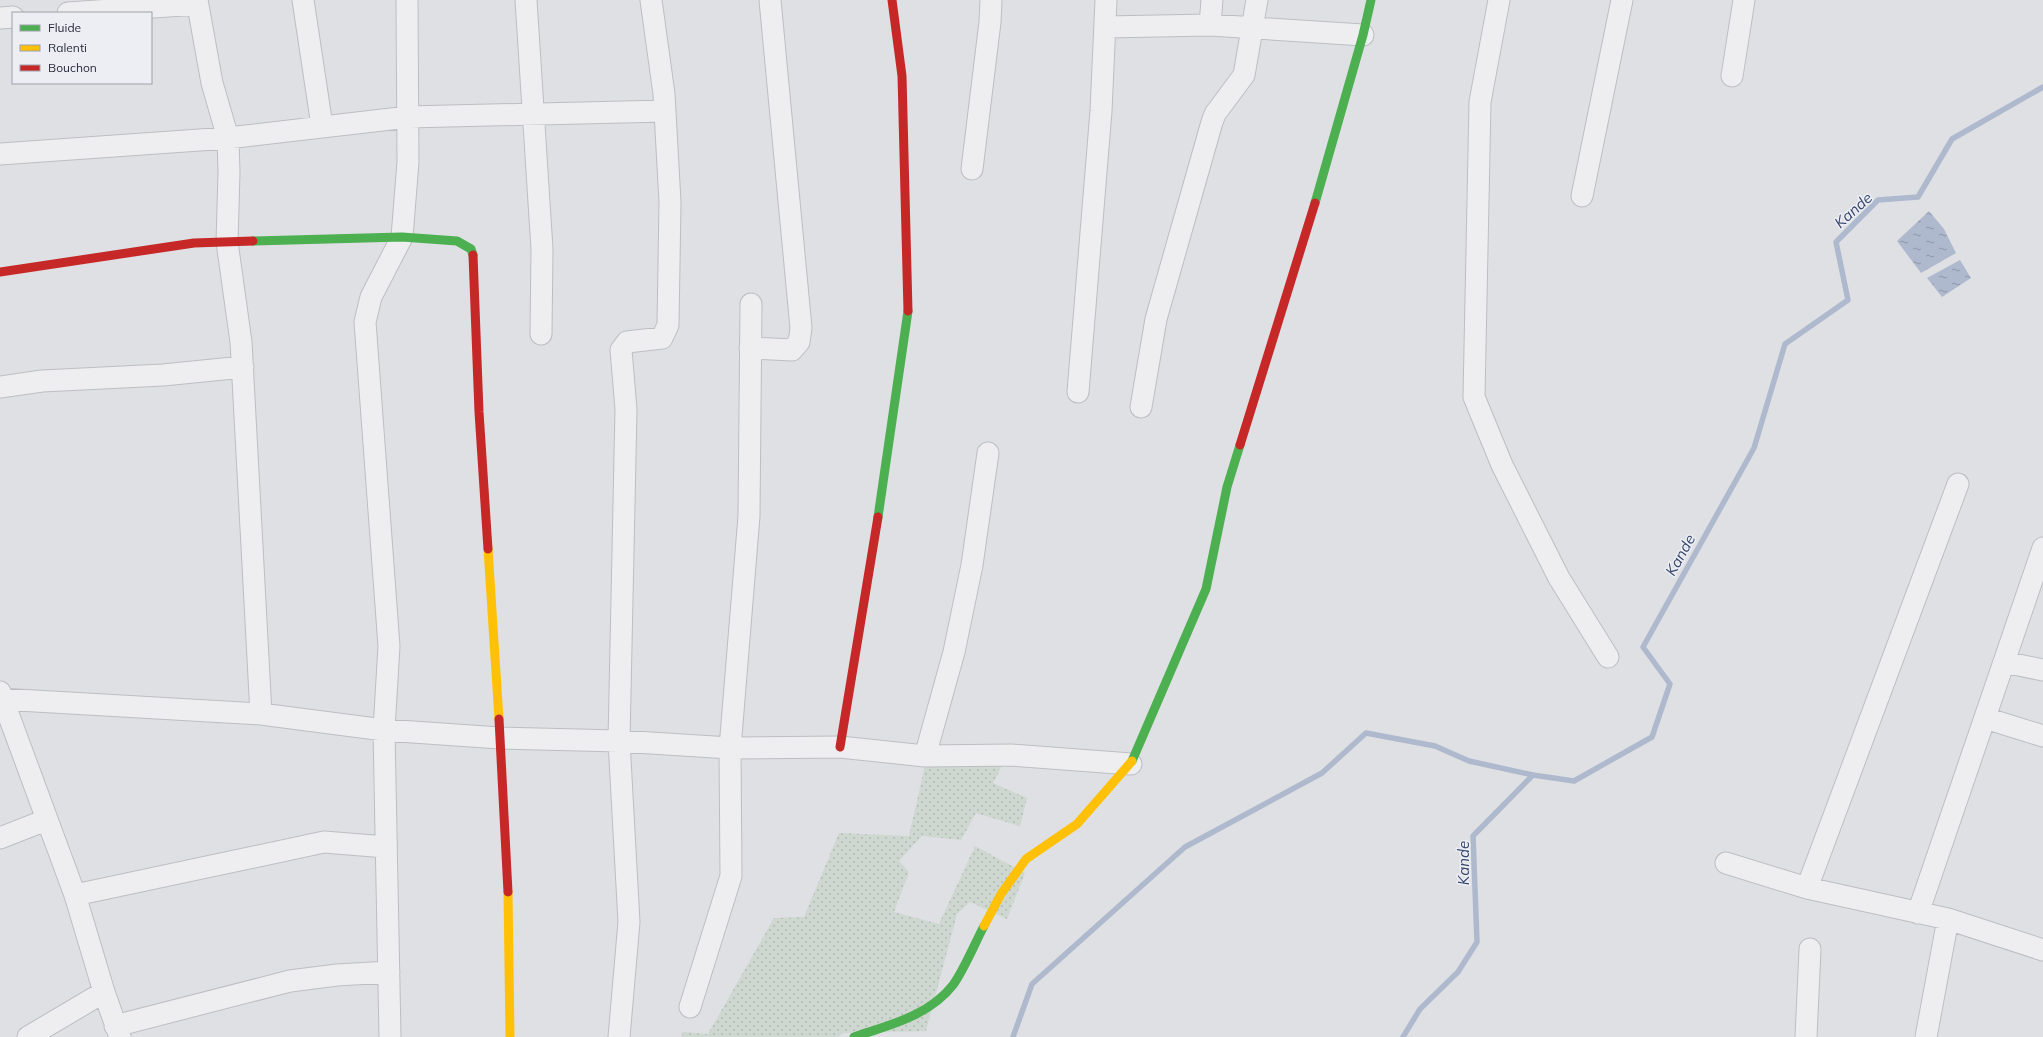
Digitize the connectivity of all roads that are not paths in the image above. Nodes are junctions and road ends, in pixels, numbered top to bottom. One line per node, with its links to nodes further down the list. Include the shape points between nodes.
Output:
1 (303, 0): 27 (street)
2 (407, 0): 26 (street)
3 (526, 0): 25 (street)
4 (651, 0): 24 (street)
5 (770, 0): 37 (street, via 800,328 799,342 792,350)
6 (892, 0): 55 (street, via 902,76 908,309 886,471)
7 (991, 0): 30 (street)
8 (1106, 0): 20 (street)
9 (1212, 0): 19 (street)
10 (1257, 0): 21 (street)
11 (1371, 0): 22 (street)
12 (1499, 0): 45 (street, via 1480,102 1474,397 1502,465 1559,578)
13 (1622, 0): 31 (street)
14 (1744, 0): 23 (street)
15 (197, 2): 16 (street); 28 (street, via 212,83)
16 (80, 12)
17 (12, 17): 18 (street)
18 (0, 18)
19 (1210, 25): 20 (street); 21 (street)
20 (1106, 27): 40 (street)
21 (1253, 27): 22 (street); 41 (street, via 1244,75 1215,114 1212,122 1156,319)
22 (1363, 35): 58 (street, via 1322,184 1227,487 1206,588)
23 (1732, 76)
24 (665, 111): 25 (street); 54 (street, via 670,202 668,325 662,338 627,342 621,350 626,409)
25 (534, 114): 26 (street); 36 (street, via 542,249)
26 (408, 117): 27 (street); 32 (street, via 408,162)
27 (322, 126): 28 (street)
28 (228, 138): 29 (street); 33 (street)
29 (0, 154)
30 (972, 169)
31 (1582, 196)
32 (402, 237): 33 (street); 51 (street, via 371,297 365,322 389,646); 53 (street, via 457,241 471,249 474,256 482,463 493,599)
33 (227, 242): 34 (street, via 194,243); 38 (street)
34 (0, 272)
35 (750, 304): 37 (street)
36 (541, 334)
37 (750, 348): 56 (street, via 749,516)
38 (243, 367): 39 (street, via 163,375 42,381); 49 (street)
39 (0, 387)
40 (1078, 392)
41 (1141, 407)
42 (988, 453): 57 (street, via 972,565 954,652)
43 (1958, 484): 63 (street)
44 (2043, 548): 46 (street)
45 (1608, 657)
46 (2004, 662): 47 (street); 50 (street)
47 (2043, 670)
48 (1, 696): 49 (street); 59 (street)
49 (261, 714): 51 (street)
50 (1985, 718): 52 (street); 65 (street)
51 (384, 730): 53 (street); 61 (street)
52 (2043, 736)
53 (500, 738): 54 (street); 75 (street, via 511,960)
54 (619, 741): 56 (street); 76 (street, via 629,922)
55 (840, 747): 56 (street); 57 (street)
56 (730, 748): 71 (street, via 731,876)
57 (925, 756): 58 (street, via 1011,755)
58 (1131, 764): 77 (street, via 1077,824 1026,859 1001,894 953,985 935,1003 914,1016)
59 (46, 820): 60 (street); 64 (street)
60 (0, 838)
61 (386, 846): 64 (street, via 324,842); 69 (street)
62 (1726, 862): 63 (street)
63 (1807, 888): 65 (street)
64 (75, 895): 70 (street)
65 (1918, 913): 66 (street)
66 (1948, 919): 68 (street); 79 (street)
67 (1810, 949): 78 (street)
68 (2043, 950)
69 (389, 972): 72 (street, via 290,981); 74 (street)
70 (104, 992): 72 (street); 73 (street)
71 (690, 1007)
72 (117, 1032)
73 (28, 1037)
74 (390, 1037)
75 (510, 1037)
76 (619, 1037)
77 (854, 1037)
78 (1806, 1037)
79 (1926, 1037)

